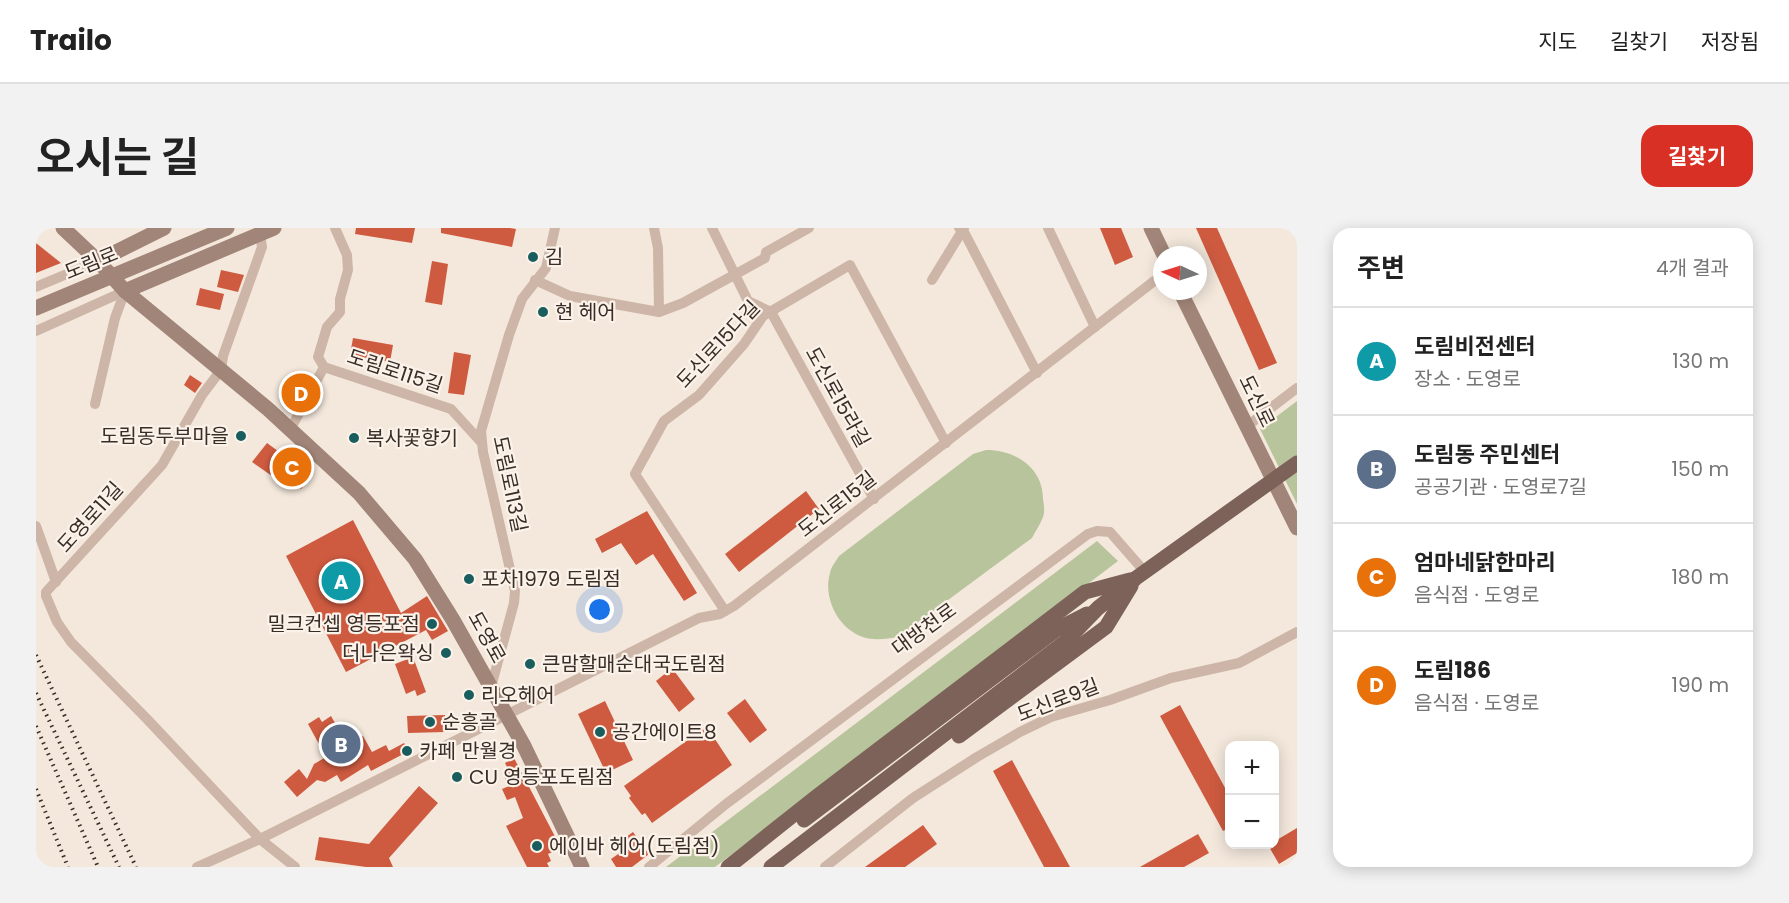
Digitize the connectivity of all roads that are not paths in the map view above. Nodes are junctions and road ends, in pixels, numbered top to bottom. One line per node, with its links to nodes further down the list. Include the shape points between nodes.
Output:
1 (63, 228): 14 (street, 도영로)
2 (227, 228): 23 (street, 도림로, bridge)
3 (335, 228): 28 (street, 도림로115길, via 347,255 348,270 340,312 327,327 318,357)
4 (555, 228): 17 (street, 도림로113길, via 546,268)
5 (654, 228): 24 (street)
6 (712, 228): 16 (street)
7 (809, 228): 16 (street)
8 (1048, 228): 26 (street)
9 (1151, 228): 13 (street)
10 (962, 229): 18 (street); 30 (street)
11 (159, 230): 14 (street); 15 (street, via 151,242 153,252)
12 (267, 231): 15 (street); 29 (street, 도영로11길)
13 (1160, 246)
14 (98, 261): 20 (street); 21 (street, 도영로)
15 (168, 273): 21 (street)
16 (735, 275): 24 (street); 25 (street, via 748,302)
17 (535, 280): 24 (street, via 570,296); 35 (street, 도림로113길, via 522,299 509,335 480,431)
18 (932, 280)
19 (1153, 282): 26 (street, 도신로15길)
20 (36, 287)
21 (125, 291): 27 (street); 29 (street, 도영로); 32 (street)
22 (1184, 300): 33 (street, 도신로)
23 (36, 308)
24 (659, 312)
25 (771, 312): 36 (street, 도신로15다길, via 850,265); 39 (street, 도신로15라길); 45 (street, 도신로15다길, via 763,316 699,395 664,421 635,474)
26 (1095, 327): 30 (street, 도신로15길)
27 (36, 331)
28 (324, 367): 34 (street); 35 (street, 도림로115길, via 451,409)
29 (221, 370): 34 (street, 도영로); 43 (street, 도영로11길, via 162,465)
30 (1037, 373): 36 (street, 도신로15길)
31 (1297, 388): 33 (street)
32 (95, 404)
33 (1246, 428): 38 (street, 도신로)
34 (290, 429): 47 (street, 도영로, via 359,493 414,559)
35 (482, 442): 47 (street, 도림로113길, via 514,591)
36 (946, 443): 39 (street, 도신로15길)
37 (1297, 463): 38 (main road)
38 (1273, 482): 40 (street, 도신로); 42 (main road)
39 (873, 499): 45 (street, 도신로15길)
40 (1296, 524)
41 (36, 526): 43 (street)
42 (1141, 575): 44 (main road); 53 (street, 대방천로, via 1110,532 1088,534 726,804); 54 (main road, via 1085,592); 57 (main road, via 1106,627)
43 (56, 582): 49 (street, 도영로11길, via 46,596 71,642)
44 (1098, 608): 55 (main road, via 1056,630); 56 (main road, via 1065,642)
45 (725, 611): 48 (street, 도신로15길, via 699,618)
46 (1297, 632): 58 (street, 도신로9길, via 1239,663 1171,678 1051,717 1020,732 913,798)
47 (491, 687): 48 (street, 도영로)
48 (506, 715): 49 (street, 도신로15길); 52 (street, 도영로)
49 (260, 839): 50 (street, 도신로15길); 51 (street)
50 (197, 867)
51 (295, 867)
52 (582, 867)
53 (649, 867)
54 (728, 867)
55 (742, 867)
56 (771, 867)
57 (788, 867)
58 (825, 867)

